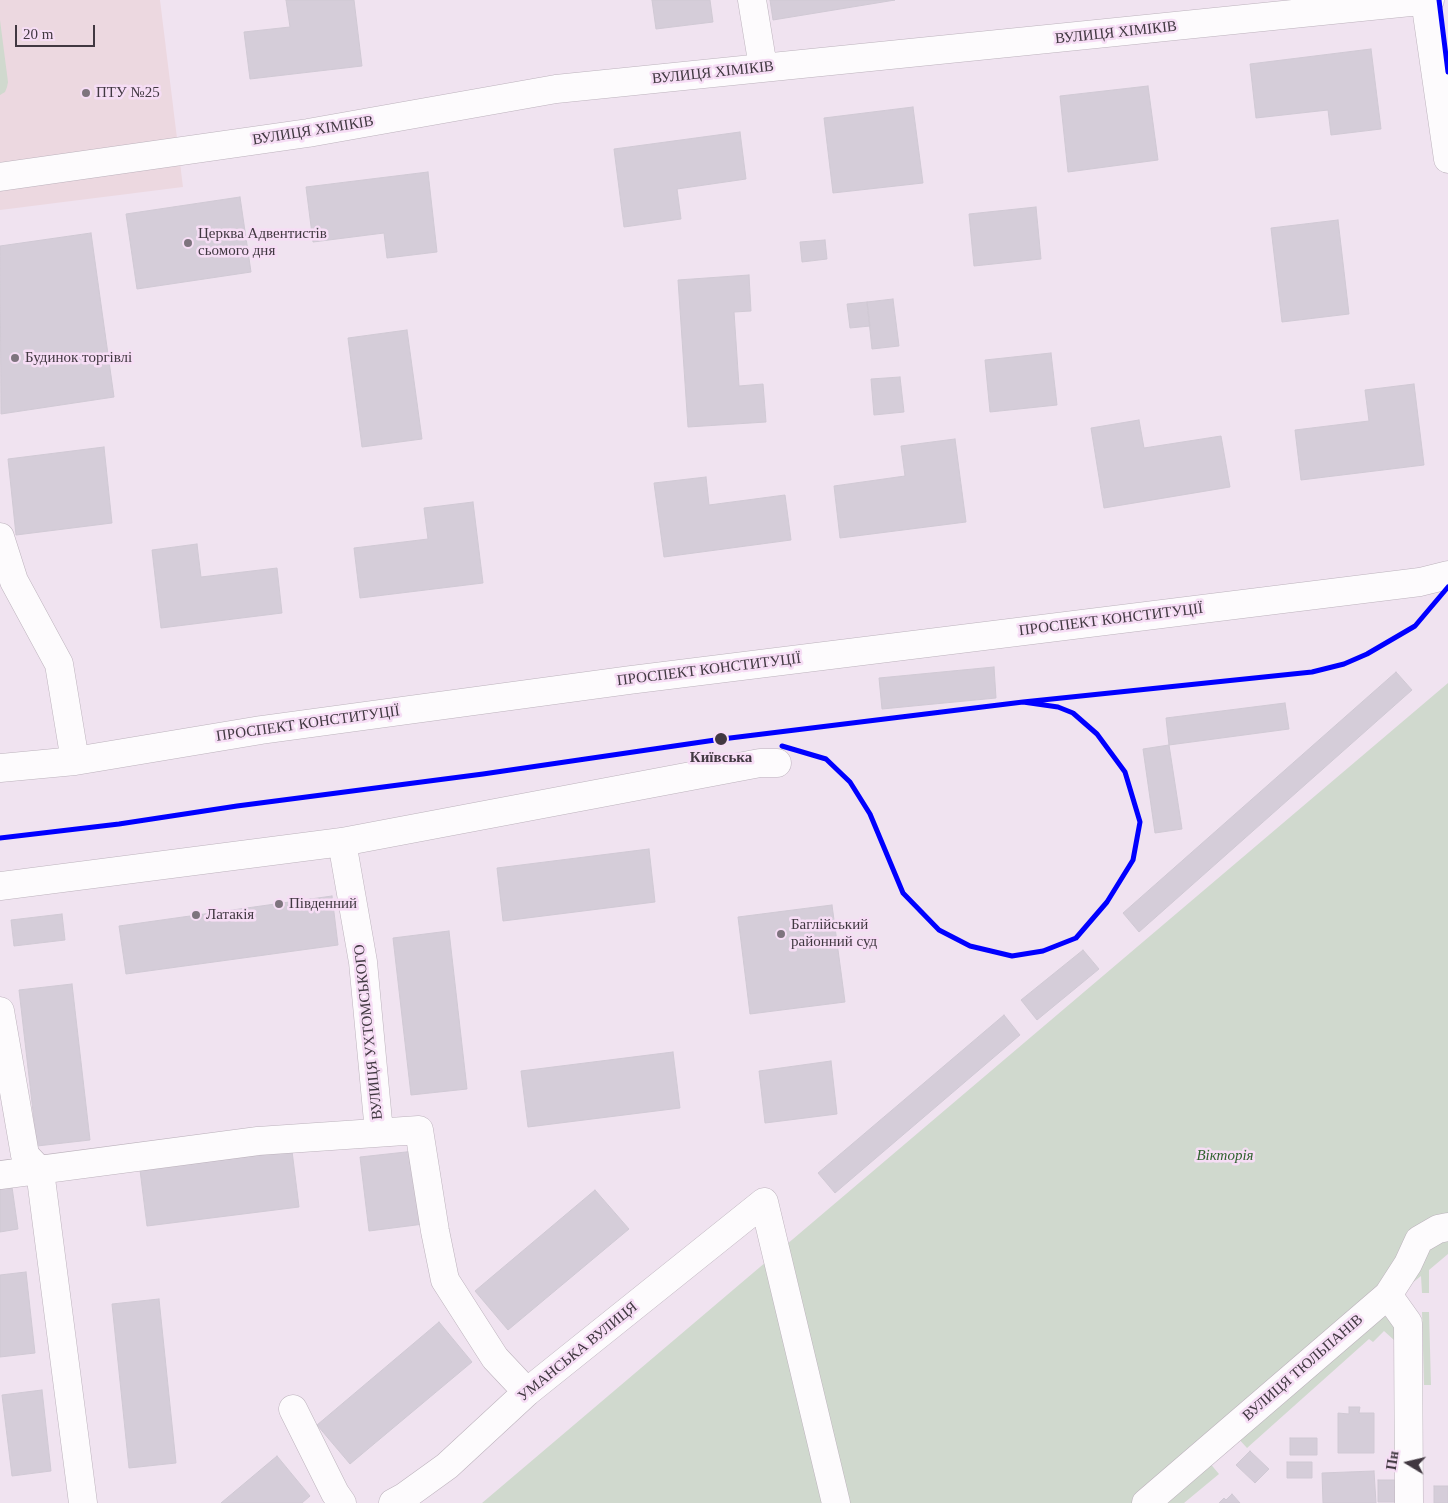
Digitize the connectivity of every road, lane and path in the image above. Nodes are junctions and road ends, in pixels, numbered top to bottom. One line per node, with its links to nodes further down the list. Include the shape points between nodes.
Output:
1 (752, 0): 3 (street)
2 (1427, 0): 3 (street, ВУЛИЦЯ ХІМІКІВ); 4 (street)
3 (763, 67): 5 (street, ВУЛИЦЯ ХІМІКІВ, via 556,89 308,133)
4 (1448, 160)
5 (0, 177)
6 (0, 537): 11 (street, via 14,581 59,664)
7 (1448, 561): 9 (street)
8 (1448, 575): 9 (street)
9 (1420, 582): 10 (street); 11 (street, ПРОСПЕКТ КОНСТИТУЦІЇ, via 630,680 261,730)
10 (1448, 586)
11 (75, 760): 13 (street, ПРОСПЕКТ КОНСТИТУЦІЇ)
12 (777, 762): 14 (street, via 760,762)
13 (0, 768)
14 (342, 842): 15 (street); 17 (street, ВУЛИЦЯ УХТОМСЬКОГО, via 363,962)
15 (0, 886)
16 (0, 1011): 18 (street, via 25,1155)
17 (379, 1132): 18 (street, via 258,1141); 22 (street, ВУЛИЦЯ УХТОМСЬКОГО, via 420,1130 445,1280 495,1358)
18 (40, 1171): 19 (street); 24 (street)
19 (0, 1175)
20 (1445, 1226): 21 (street, ВУЛИЦЯ ТЮЛЬПАНІВ, via 1419,1240)
21 (1388, 1295): 28 (street, ВУЛИЦЯ ТЮЛЬПАНІВ); 29 (street, via 1408,1323)
22 (527, 1392): 26 (street, УМАНСЬКА ВУЛИЦЯ, via 447,1466); 27 (street, УМАНСЬКА ВУЛИЦЯ, via 764,1202)
23 (293, 1410): 25 (street)
24 (83, 1503)
25 (342, 1503)
26 (393, 1503)
27 (836, 1503)
28 (1146, 1503)
29 (1409, 1503)

